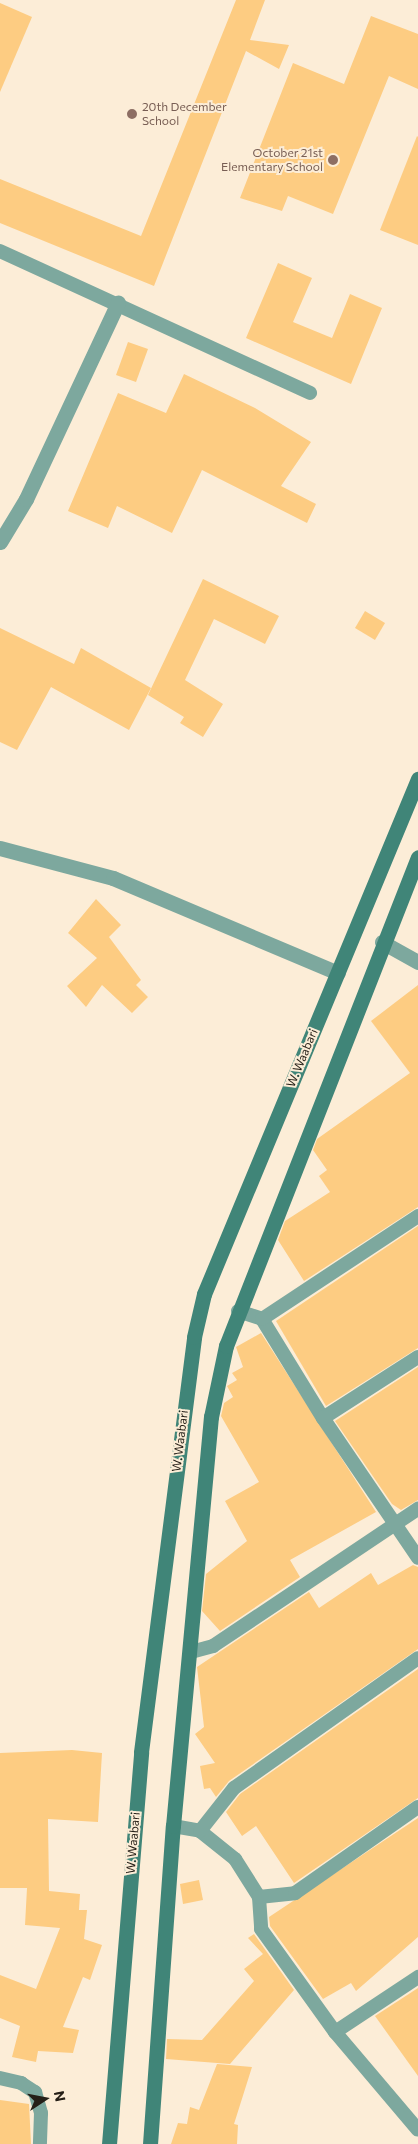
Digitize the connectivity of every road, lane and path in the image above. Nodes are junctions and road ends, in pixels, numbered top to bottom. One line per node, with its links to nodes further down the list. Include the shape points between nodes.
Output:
1 (0, 251): 2 (lane)
2 (118, 303): 3 (lane); 4 (street, via 26,499)
3 (310, 393)
4 (0, 542)
5 (418, 779): 10 (main road, W. Waabari)
6 (0, 848): 10 (street, via 113,878)
7 (418, 857): 8 (main road)
8 (382, 942): 9 (street); 12 (main road)
9 (418, 962)
10 (338, 973): 30 (main road, W. Waabari, via 204,1294 194,1337 140,1752)
11 (418, 1216): 13 (lane)
12 (238, 1311): 13 (lane); 19 (main road, via 211,1417)
13 (262, 1319): 15 (lane)
14 (418, 1357): 15 (lane)
15 (323, 1418): 17 (lane)
16 (418, 1509): 17 (lane)
17 (396, 1524): 18 (lane); 19 (lane, via 213,1646)
18 (418, 1558)
19 (191, 1652): 22 (main road)
20 (418, 1658): 23 (lane, via 234,1788)
21 (418, 1807): 24 (lane, via 295,1893)
22 (173, 1826): 23 (lane); 31 (main road)
23 (200, 1831): 24 (lane, via 235,1860)
24 (259, 1897): 26 (lane, via 261,1929)
25 (418, 1976): 26 (lane)
26 (335, 2032): 28 (lane)
27 (0, 2078): 29 (lane, via 21,2083 35,2092 41,2112)
28 (417, 2126)
29 (40, 2144)
30 (109, 2144)
31 (150, 2144)

